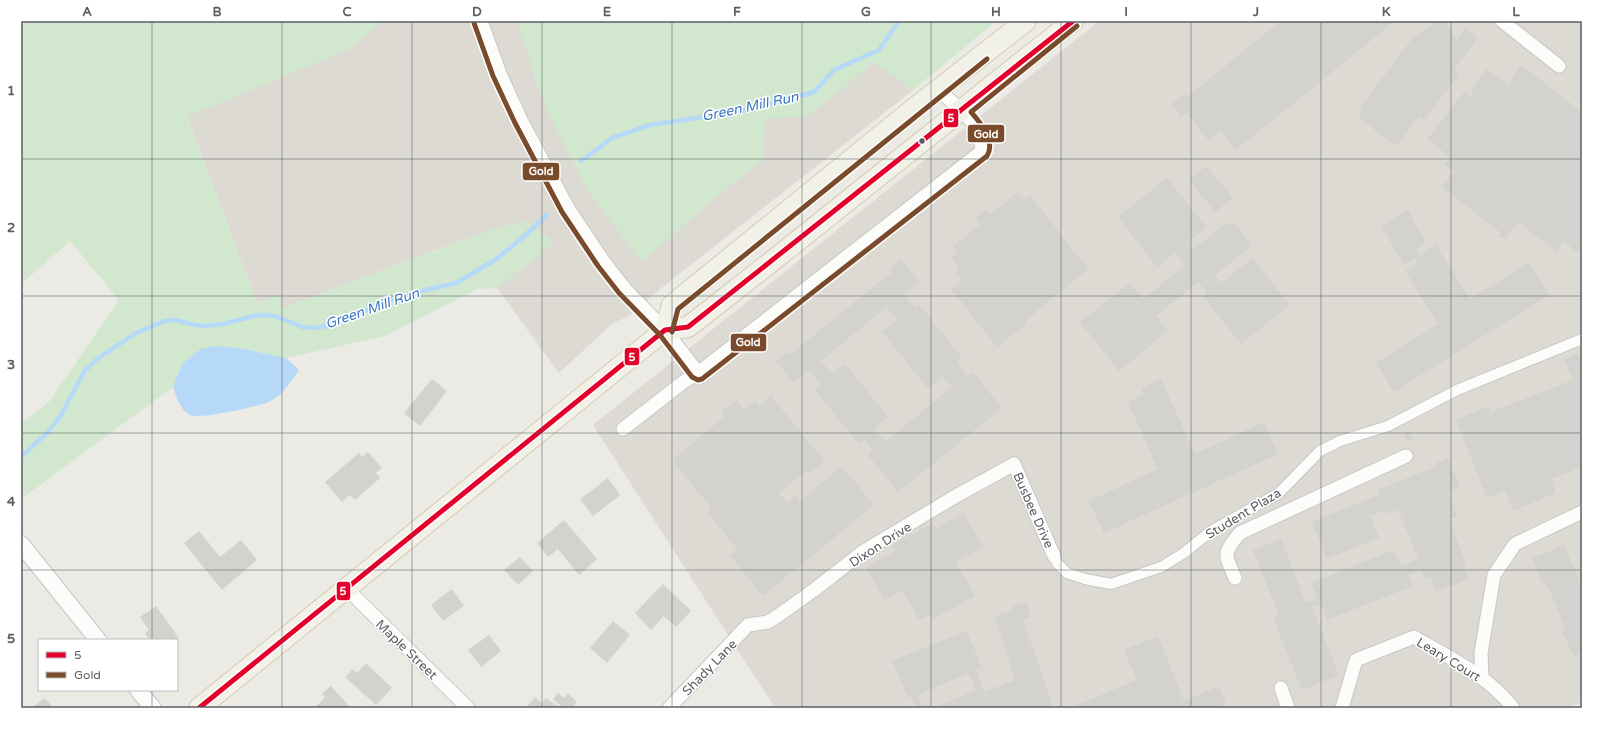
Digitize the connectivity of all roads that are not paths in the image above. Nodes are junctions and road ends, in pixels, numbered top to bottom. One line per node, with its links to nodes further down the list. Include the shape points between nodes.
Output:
1 (481, 21): 8 (street, via 500,74 521,120 568,208 625,289)
2 (1026, 21): 6 (main road)
3 (1072, 21): 7 (main road)
4 (1502, 21): 5 (street)
5 (1559, 66)
6 (938, 90): 7 (street); 8 (main road, via 672,305)
7 (962, 111): 8 (main road, via 688,327); 10 (street, via 978,130 982,140 982,151)
8 (665, 330): 10 (street); 18 (main road)
9 (1582, 339): 16 (street, Student Plaza, via 1457,390 1388,426 1340,441 1320,451 1279,493 1211,531 1184,553 1161,567 1111,584 1067,573)
10 (698, 373): 11 (street)
11 (623, 429)
12 (1406, 456): 17 (street, via 1240,533 1229,546 1226,556)
13 (1014, 464): 16 (street, Busbee Drive); 19 (street, Dixon Drive, via 864,551 768,622)
14 (1582, 512): 21 (street, via 1515,544 1494,575 1481,653)
15 (21, 544): 20 (street)
16 (1054, 556)
17 (1235, 578)
18 (346, 588): 26 (main road); 27 (street, Maple Street)
19 (748, 625): 28 (street, Shady Lane)
20 (97, 639)
21 (1482, 678): 24 (street, Leary Court); 30 (street, Leary Court, via 1414,638 1356,660)
22 (1281, 688): 29 (street)
23 (139, 691): 25 (street)
24 (1510, 703)
25 (153, 708)
26 (199, 708)
27 (468, 708)
28 (669, 708)
29 (1288, 708)
30 (1342, 708)

